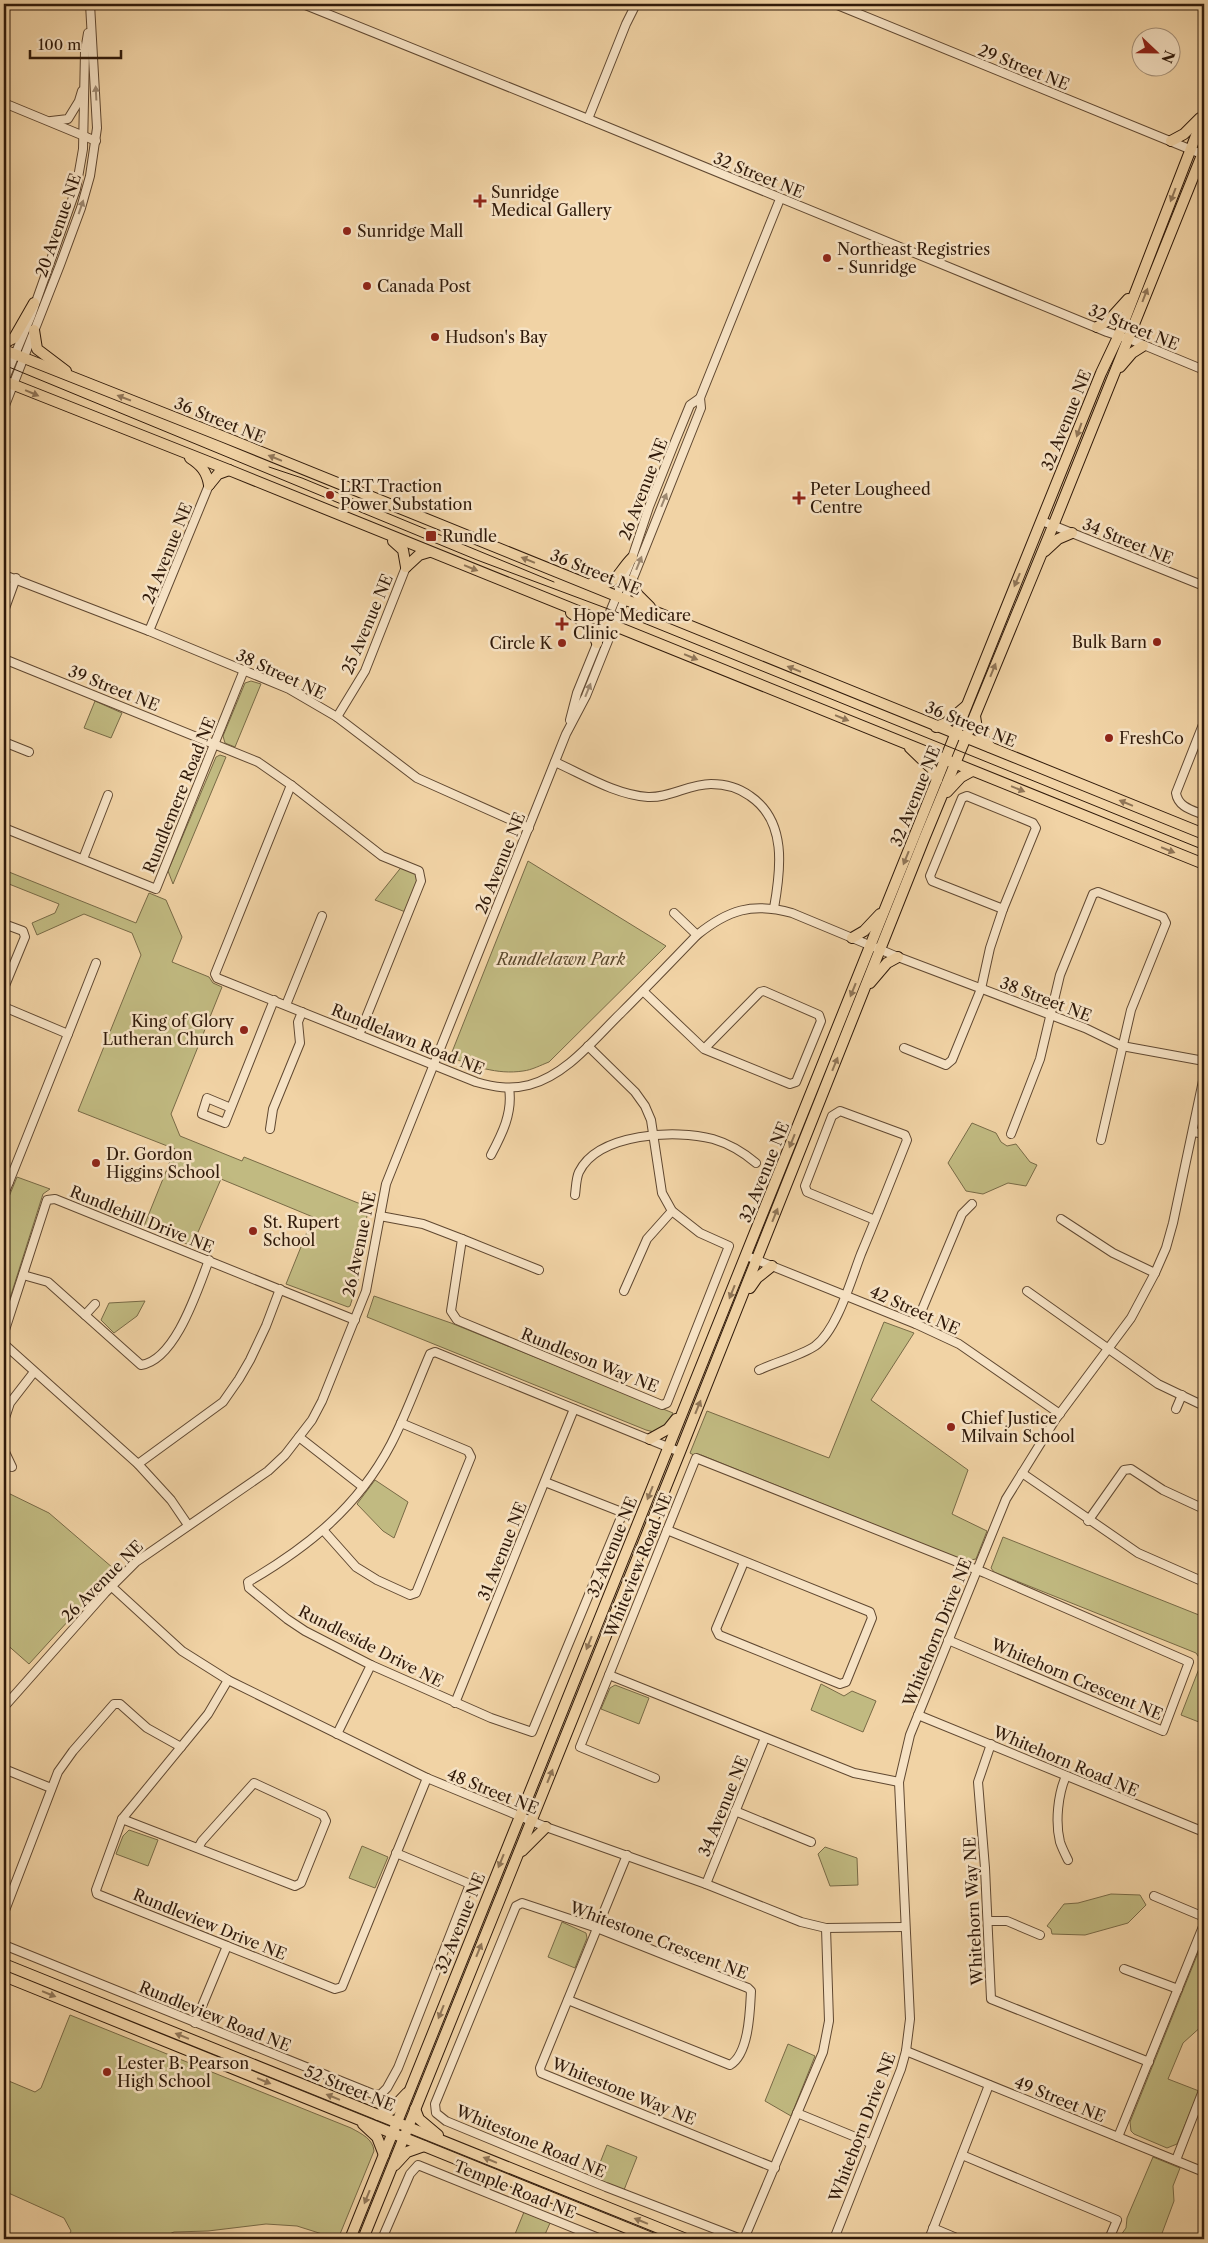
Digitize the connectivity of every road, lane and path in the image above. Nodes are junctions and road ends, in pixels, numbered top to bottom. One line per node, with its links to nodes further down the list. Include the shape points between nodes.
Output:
1 (90, 4): 5 (street, 20 Avenue NE)
2 (303, 4): 9 (street, 32 Street NE)
3 (636, 4): 9 (street)
4 (835, 4): 13 (street, 29 Street NE)
5 (90, 23): 6 (street, 20 Avenue NE, via 85,51); 12 (street, 20 Avenue NE, one-way to 5, via 97,103)
6 (85, 81): 10 (street, via 68,119); 11 (street, 20 Avenue NE)
7 (4, 102): 10 (street)
8 (1204, 114): 13 (main road, via 1184,134); 14 (main road, 32 Avenue NE)
9 (588, 119): 18 (street, 32 Street NE)
10 (44, 120): 11 (street)
11 (84, 136): 12 (street); 20 (street, 20 Avenue NE, via 76,189)
12 (96, 141): 22 (street, 20 Avenue NE, one-way to 12, via 82,208)
13 (1171, 141): 14 (street, 29 Street NE)
14 (1191, 150): 15 (street, 29 Street NE); 19 (main road, 32 Avenue NE, one-way to 19)
15 (1204, 153): 17 (main road, 32 Avenue NE)
16 (1204, 170): 17 (main road)
17 (1190, 185): 23 (main road, 32 Avenue NE, one-way to 17)
18 (780, 199): 21 (street, 32 Street NE); 32 (street, 26 Avenue NE)
19 (1136, 289): 21 (main road, via 1116,314); 23 (main road, 32 Avenue NE)
20 (34, 303): 24 (main road, via 14,338); 27 (street, 20 Avenue NE)
21 (1097, 327): 23 (street, 32 Street NE)
22 (34, 330): 27 (street, 20 Avenue NE); 30 (main road, via 37,349)
23 (1123, 339): 25 (street, 32 Street NE); 29 (main road, 32 Avenue NE); 37 (main road, 32 Avenue NE, one-way to 37, via 1101,373)
24 (4, 343)
25 (1143, 346): 28 (street, 32 Street NE); 29 (main road, via 1132,353)
26 (4, 350): 27 (main road, 36 Street NE)
27 (19, 356): 30 (main road, 36 Street NE); 31 (street, 20 Avenue NE, via 10,368); 31 (street, 20 Avenue NE, via 18,371)
28 (1204, 370)
29 (1114, 376): 38 (main road, 32 Avenue NE)
30 (79, 380): 47 (main road, 36 Street NE, one-way to 30)
31 (7, 382): 33 (street); 34 (main road, one-way to 34)
32 (700, 398): 42 (street, 26 Avenue NE, via 690,405); 48 (street, 26 Avenue NE, one-way to 32, via 701,408)
33 (4, 408)
34 (177, 449): 35 (main road); 36 (main road, via 200,465)
35 (229, 470): 36 (main road, via 218,474); 39 (main road)
36 (209, 485): 55 (street, 24 Avenue NE)
37 (1042, 521): 38 (street, 34 Street NE); 59 (main road, 32 Avenue NE, one-way to 59)
38 (1054, 526): 40 (street, 34 Street NE); 43 (main road, 32 Avenue NE)
39 (380, 532): 41 (main road); 44 (main road, via 401,546)
40 (1072, 533): 43 (main road, via 1058,539); 49 (street, 34 Street NE)
41 (429, 552): 44 (main road, via 419,555); 51 (main road, one-way to 51)
42 (632, 558): 47 (main road, via 617,578 607,584); 50 (street, 26 Avenue NE)
43 (1040, 558): 60 (main road, 32 Avenue NE, one-way to 43)
44 (406, 567): 61 (street, 25 Avenue NE, via 365,671)
45 (4, 574): 46 (street, 38 Street NE)
46 (16, 578): 52 (street); 55 (street, 38 Street NE)
47 (573, 579): 50 (main road, 36 Street NE)
48 (632, 580): 50 (street, 26 Avenue NE); 53 (main road, via 641,600)
49 (1204, 586)
50 (620, 598): 53 (main road, 36 Street NE); 54 (street, 26 Avenue NE)
51 (560, 604): 54 (main road); 56 (main road, via 587,624)
52 (4, 611)
53 (668, 617): 63 (main road, 36 Street NE, one-way to 53)
54 (609, 624): 56 (street, 26 Avenue NE); 64 (street, 26 Avenue NE, one-way to 54, via 586,696); 68 (main road, one-way to 68)
55 (149, 631): 58 (street, 38 Street NE)
56 (597, 643): 64 (street, 26 Avenue NE)
57 (4, 659): 67 (street, 39 Street NE)
58 (244, 670): 61 (street, 38 Street NE, via 289,689); 67 (street, Rundlemere Road NE)
59 (968, 703): 63 (main road, via 946,723); 65 (main road, 32 Avenue NE)
60 (975, 715): 65 (main road, 32 Avenue NE); 69 (main road, via 977,729)
61 (337, 717): 80 (street, 38 Street NE, via 418,778)
62 (1204, 722): 78 (street, via 1176,793 1178,802)
63 (936, 727): 65 (main road, 36 Street NE)
64 (566, 734): 71 (street, 26 Avenue NE)
65 (961, 736): 69 (main road, 36 Street NE); 72 (main road, 32 Avenue NE)
66 (4, 742): 70 (street)
67 (215, 743): 75 (street, 39 Street NE, via 258,762); 82 (street, Rundlemere Road NE, via 156,889)
68 (906, 744): 72 (main road); 74 (main road, via 932,769)
69 (991, 748): 81 (main road, 36 Street NE, one-way to 69)
70 (29, 752)
71 (555, 762): 80 (street, 26 Avenue NE); 85 (street, via 628,794 647,797 668,795 696,785 710,784 733,786 757,800 777,833 780,867)
72 (950, 762): 73 (main road); 74 (main road, 32 Avenue NE); 77 (main road, 32 Avenue NE)
73 (972, 770): 77 (main road, via 956,782); 83 (main road, one-way to 83)
74 (937, 780): 84 (main road, 32 Avenue NE, one-way to 84)
75 (291, 784): 100 (street, Rundlelawn Road NE, via 215,974 217,978); 106 (street, 39 Street NE, via 382,856 419,871 421,881)
76 (108, 794): 82 (street)
77 (941, 800): 93 (main road, 32 Avenue NE)
78 (1204, 815)
79 (4, 828): 82 (street, Rundlemere Road NE)
80 (529, 828): 112 (street, 26 Avenue NE)
81 (1204, 834)
82 (83, 859)
83 (1204, 864)
84 (887, 905): 91 (main road, via 864,931); 92 (main road, 32 Avenue NE)
85 (774, 908): 90 (street, Rundlelawn Road NE, via 735,911 714,921); 91 (street, Rundlelawn Road NE)
86 (1002, 909): 86 (street, via 932,881 930,876 962,798 967,796 1034,823 1036,828); 98 (street)
87 (674, 913): 90 (street)
88 (322, 916): 101 (street)
89 (4, 924): 96 (street, via 23,931 25,937)
90 (697, 935): 99 (street, Rundlelawn Road NE)
91 (852, 938): 92 (street, Rundlelawn Road NE)
92 (871, 945): 93 (street, Rundlelawn Road NE); 133 (main road, 32 Avenue NE, one-way to 133)
93 (881, 949): 94 (street, 38 Street NE); 97 (main road, 32 Avenue NE)
94 (898, 957): 97 (main road, via 887,963); 98 (street, 38 Street NE)
95 (96, 963): 105 (street)
96 (4, 988)
97 (864, 989): 135 (main road, 32 Avenue NE, one-way to 97)
98 (981, 989): 104 (street, 38 Street NE); 109 (street, via 952,1060 946,1065)
99 (642, 991): 107 (street, Rundlelawn Road NE); 110 (street)
100 (274, 1000): 101 (street, Rundlelawn Road NE); 115 (street)
101 (286, 1005): 103 (street, Rundlelawn Road NE)
102 (4, 1007): 105 (street)
103 (302, 1012): 106 (street, Rundlelawn Road NE); 116 (street, via 298,1022 300,1043 273,1109)
104 (1049, 1016): 108 (street, 38 Street NE, via 1085,1028); 108 (street, via 1060,976 1093,894 1098,892 1164,917 1166,923 1130,1010); 118 (street, via 1040,1059)
105 (68, 1034): 124 (street)
106 (359, 1035): 112 (street, Rundlelawn Road NE)
107 (588, 1046): 114 (street, Rundlelawn Road NE, via 548,1077 530,1085); 120 (street, Rundleson Way NE, via 635,1092 651,1120)
108 (1122, 1046): 111 (street, 38 Street NE); 121 (street)
109 (904, 1048)
110 (704, 1050): 110 (street, via 790,1084 796,1082 821,1021 820,1016 760,992)
111 (1204, 1061)
112 (434, 1065): 114 (street, Rundlelawn Road NE, via 476,1082); 129 (street, 26 Avenue NE, via 386,1184)
113 (1204, 1076): 117 (street, Whitehorn Drive NE)
114 (510, 1088): 122 (street, via 505,1128)
115 (231, 1108)
116 (270, 1129)
117 (1194, 1132): 119 (street); 138 (street, Whitehorn Drive NE, via 1171,1231)
118 (1010, 1134)
119 (1204, 1134)
120 (653, 1136): 123 (street, via 686,1134 714,1139 742,1151); 126 (street, via 613,1144 590,1156 578,1173); 128 (street, Rundleson Way NE, via 662,1193)
121 (1101, 1140)
122 (491, 1155)
123 (756, 1163)
124 (6, 1181): 125 (street)
125 (4, 1194)
126 (575, 1195)
127 (972, 1204): 148 (street, via 962,1214)
128 (672, 1211): 132 (street, Rundleson Way NE, via 700,1233 728,1244 729,1249 667,1403 662,1404 457,1320 451,1311); 141 (street, via 646,1239)
129 (380, 1216): 132 (street, via 432,1227); 147 (street, 26 Avenue NE, via 366,1291)
130 (1061, 1219): 138 (street, via 1113,1253)
131 (875, 1220): 131 (street, via 907,1140 905,1135 840,1110 832,1116 805,1186 807,1192); 143 (street)
132 (462, 1239): 137 (street)
133 (747, 1256): 135 (street, 42 Street NE); 155 (main road, 32 Avenue NE, one-way to 155)
134 (210, 1260): 139 (street, Rundlehill Drive NE, via 55,1199 47,1200); 140 (street, Rundlehill Drive NE); 146 (street, via 180,1330 169,1345 147,1364 135,1361)
135 (757, 1260): 136 (street, 42 Street NE); 144 (main road, 32 Avenue NE)
136 (772, 1266): 143 (street, 42 Street NE); 144 (main road, via 757,1278)
137 (539, 1270)
138 (1155, 1273): 151 (street, Whitehorn Drive NE)
139 (23, 1275): 146 (street, via 48,1282); 149 (street, Rundlehill Drive NE)
140 (280, 1289): 147 (street, Rundlehill Drive NE); 167 (street, via 250,1360 223,1402)
141 (624, 1291)
142 (1027, 1291): 151 (street)
143 (845, 1294): 148 (street, 42 Street NE); 152 (street, via 831,1326 815,1346)
144 (741, 1299): 166 (main road, 32 Avenue NE, one-way to 144)
145 (95, 1304): 146 (street)
146 (85, 1315)
147 (355, 1320): 162 (street, 26 Avenue NE, via 322,1401)
148 (916, 1324): 159 (street, 42 Street NE, via 959,1344)
149 (4, 1332)
150 (4, 1344): 153 (street)
151 (1110, 1349): 154 (street, via 1158,1384); 159 (street, Whitehorn Drive NE)
152 (758, 1370)
153 (34, 1372): 160 (street, via 10,1403); 167 (street)
154 (1182, 1395): 156 (street); 158 (street)
155 (685, 1406): 163 (main road, via 668,1429); 164 (main road, 32 Avenue NE)
156 (1204, 1406)
157 (574, 1409): 161 (street, Rundleside Drive NE, via 435,1352 430,1354); 163 (street, Rundleside Drive NE); 170 (street, 31 Avenue NE)
158 (1176, 1410)
159 (1060, 1414): 169 (street, Whitehorn Drive NE)
160 (4, 1421)
161 (401, 1423): 171 (street, Rundleside Drive NE, via 382,1460); 176 (street, via 468,1451 471,1457 416,1592 410,1595 356,1567)
162 (299, 1437): 171 (street); 174 (street, 26 Avenue NE, via 268,1471)
163 (650, 1439): 164 (street, Rundleside Drive NE)
164 (668, 1447): 166 (street, Rundleside Drive NE); 199 (main road, 32 Avenue NE, one-way to 199)
165 (4, 1450): 168 (street)
166 (680, 1452): 201 (main road, 32 Avenue NE, one-way to 166)
167 (138, 1464): 174 (street, via 171,1500)
168 (12, 1467)
169 (1022, 1473): 173 (street); 178 (street, Whitehorn Drive NE, via 1006,1499)
170 (545, 1482): 185 (street, 31 Avenue NE); 185 (street, Rundleside Drive NE, via 622,1515 532,1732)
171 (363, 1487): 176 (street, Rundleside Drive NE)
172 (1204, 1509): 173 (street, via 1163,1490 1131,1469 1124,1470)
173 (1088, 1520): 179 (street, via 1138,1553)
174 (188, 1525): 180 (street, 26 Avenue NE, via 149,1551)
175 (667, 1530): 177 (street); 178 (street, Whiteview Road NE, via 696,1458); 183 (street, Whiteview Road NE)
176 (324, 1531): 182 (street, Rundleside Drive NE, via 285,1561 248,1582 249,1588 305,1631)
177 (744, 1562): 177 (street, via 870,1612 872,1618 846,1682 840,1684 719,1636 716,1629)
178 (976, 1570): 181 (street, Whitehorn Drive NE); 181 (street, Whitehorn Crescent NE, via 1189,1662 1163,1731)
179 (1204, 1582)
180 (111, 1586): 184 (street, 48 Street NE, via 182,1650); 186 (street, 26 Avenue NE)
181 (948, 1640): 187 (street, Whitehorn Drive NE)
182 (371, 1665): 185 (street, Rundleside Drive NE); 188 (street)
183 (609, 1676): 189 (street); 195 (street, Whiteview Road NE, via 580,1747)
184 (228, 1680): 188 (street, 48 Street NE); 191 (street, Rundleview Drive NE, via 208,1714)
185 (455, 1703)
186 (4, 1707)
187 (918, 1715): 190 (street, Whitehorn Road NE); 196 (street, Whitehorn Drive NE)
188 (337, 1734): 194 (street, 48 Street NE)
189 (764, 1738): 196 (street, via 854,1773); 198 (street, 34 Avenue NE)
190 (991, 1744): 193 (street, Whitehorn Road NE); 215 (street, Whitehorn Way NE, via 978,1782)
191 (181, 1747): 197 (street, via 147,1728 120,1704 114,1704 73,1751); 200 (street, Rundleview Drive NE)
192 (4, 1769): 197 (street)
193 (1066, 1776): 203 (street, Whitehorn Road NE); 209 (street, via 1058,1815 1060,1842)
194 (427, 1778): 199 (street, 48 Street NE); 206 (street, Rundleview Drive NE)
195 (656, 1778)
196 (899, 1782): 217 (street, Whitehorn Drive NE)
197 (51, 1788): 213 (street)
198 (735, 1811): 204 (street); 210 (street, 34 Avenue NE)
199 (519, 1816): 201 (street, 48 Street NE); 232 (main road, 32 Avenue NE, one-way to 232)
200 (122, 1819): 205 (street); 222 (street, Rundleview Drive NE, via 97,1894)
201 (531, 1821): 202 (street, 48 Street NE); 208 (main road, 32 Avenue NE)
202 (546, 1827): 207 (street, 48 Street NE); 208 (main road)
203 (1204, 1832)
204 (811, 1842)
205 (198, 1848): 205 (street, via 295,1886 301,1883 326,1821 322,1815 254,1783)
206 (396, 1853): 222 (street, Rundleview Drive NE, via 342,1987 335,1989); 228 (street, Rundleview Road NE, via 470,1884 398,2068 380,2095)
207 (627, 1855): 210 (street, 48 Street NE); 218 (street, Whitestone Way NE)
208 (515, 1860): 234 (main road, 32 Avenue NE, one-way to 208)
209 (1068, 1860)
210 (706, 1884): 219 (street, 48 Street NE, via 800,1922)
211 (1154, 1896): 214 (street)
212 (516, 1906): 218 (street, Whitestone Crescent NE, via 522,1903); 259 (street, Whitestone Road NE, via 435,2104 436,2113 446,2121 606,2187)
213 (4, 1913)
214 (1204, 1917)
215 (988, 1921): 220 (street, via 1008,1921); 230 (street, Whitehorn Way NE, via 991,1999)
216 (1204, 1924): 226 (street)
217 (904, 1927): 219 (street, 48 Street NE); 229 (street, Whitehorn Drive NE, via 910,2019)
218 (597, 1928): 227 (street, Whitestone Way NE); 227 (street, Whitestone Crescent NE, via 748,1988 751,1992 749,2031 735,2062 730,2065)
219 (826, 1928): 235 (street, Whitestone Road NE, via 827,2036)
220 (1040, 1935)
221 (4, 1945): 228 (street, Rundleview Road NE)
222 (227, 1946): 228 (street)
223 (4, 1964): 236 (main road, 52 Street NE, one-way to 223)
224 (1124, 1969): 226 (street)
225 (4, 1976): 237 (main road, 52 Street NE, one-way to 237)
226 (1178, 1989): 230 (street)
227 (568, 2000): 249 (street, Whitestone Way NE, via 540,2068 541,2073)
228 (195, 2023)
229 (906, 2051): 231 (street, 49 Street NE); 244 (street, Whitehorn Drive NE)
230 (1149, 2062): 241 (street)
231 (989, 2085): 241 (street, 49 Street NE); 247 (street)
232 (411, 2088): 236 (main road, via 391,2110); 238 (main road, 32 Avenue NE)
233 (1204, 2088): 248 (street)
234 (415, 2109): 239 (main road, 32 Avenue NE); 243 (main road, via 419,2119)
235 (797, 2113): 244 (street); 249 (street, Whitestone Road NE)
236 (378, 2115): 238 (main road, 52 Street NE)
237 (358, 2120): 240 (main road, 52 Street NE); 246 (main road, via 377,2137)
238 (397, 2122): 239 (main road, 52 Street NE); 240 (main road, 32 Avenue NE)
239 (408, 2127): 242 (main road, 32 Avenue NE); 243 (main road, 52 Street NE)
240 (393, 2133): 242 (main road, 52 Street NE); 246 (main road, 32 Avenue NE)
241 (1118, 2137): 248 (street, 49 Street NE)
242 (403, 2138): 245 (main road, 52 Street NE); 250 (main road, 32 Avenue NE)
243 (448, 2143): 258 (main road, 52 Street NE, one-way to 243)
244 (870, 2143): 260 (street, Whitehorn Drive NE)
245 (424, 2146): 250 (main road, via 403,2155); 257 (main road, 52 Street NE)
246 (384, 2155): 253 (main road, 32 Avenue NE, one-way to 253)
247 (962, 2155): 252 (street); 263 (street, via 1117,2220)
248 (1176, 2160): 251 (street, 49 Street NE)
249 (775, 2168): 259 (street, Whitestone Road NE)
250 (390, 2171): 254 (main road, 32 Avenue NE)
251 (1204, 2172)
252 (933, 2228): 261 (street); 262 (street)
253 (350, 2239)
254 (363, 2239)
255 (382, 2239): 256 (street, Temple Road NE, via 410,2174 418,2165)
256 (601, 2239)
257 (654, 2239)
258 (686, 2239)
259 (743, 2239)
260 (834, 2239)
261 (928, 2239)
262 (959, 2239)
263 (1109, 2239)

